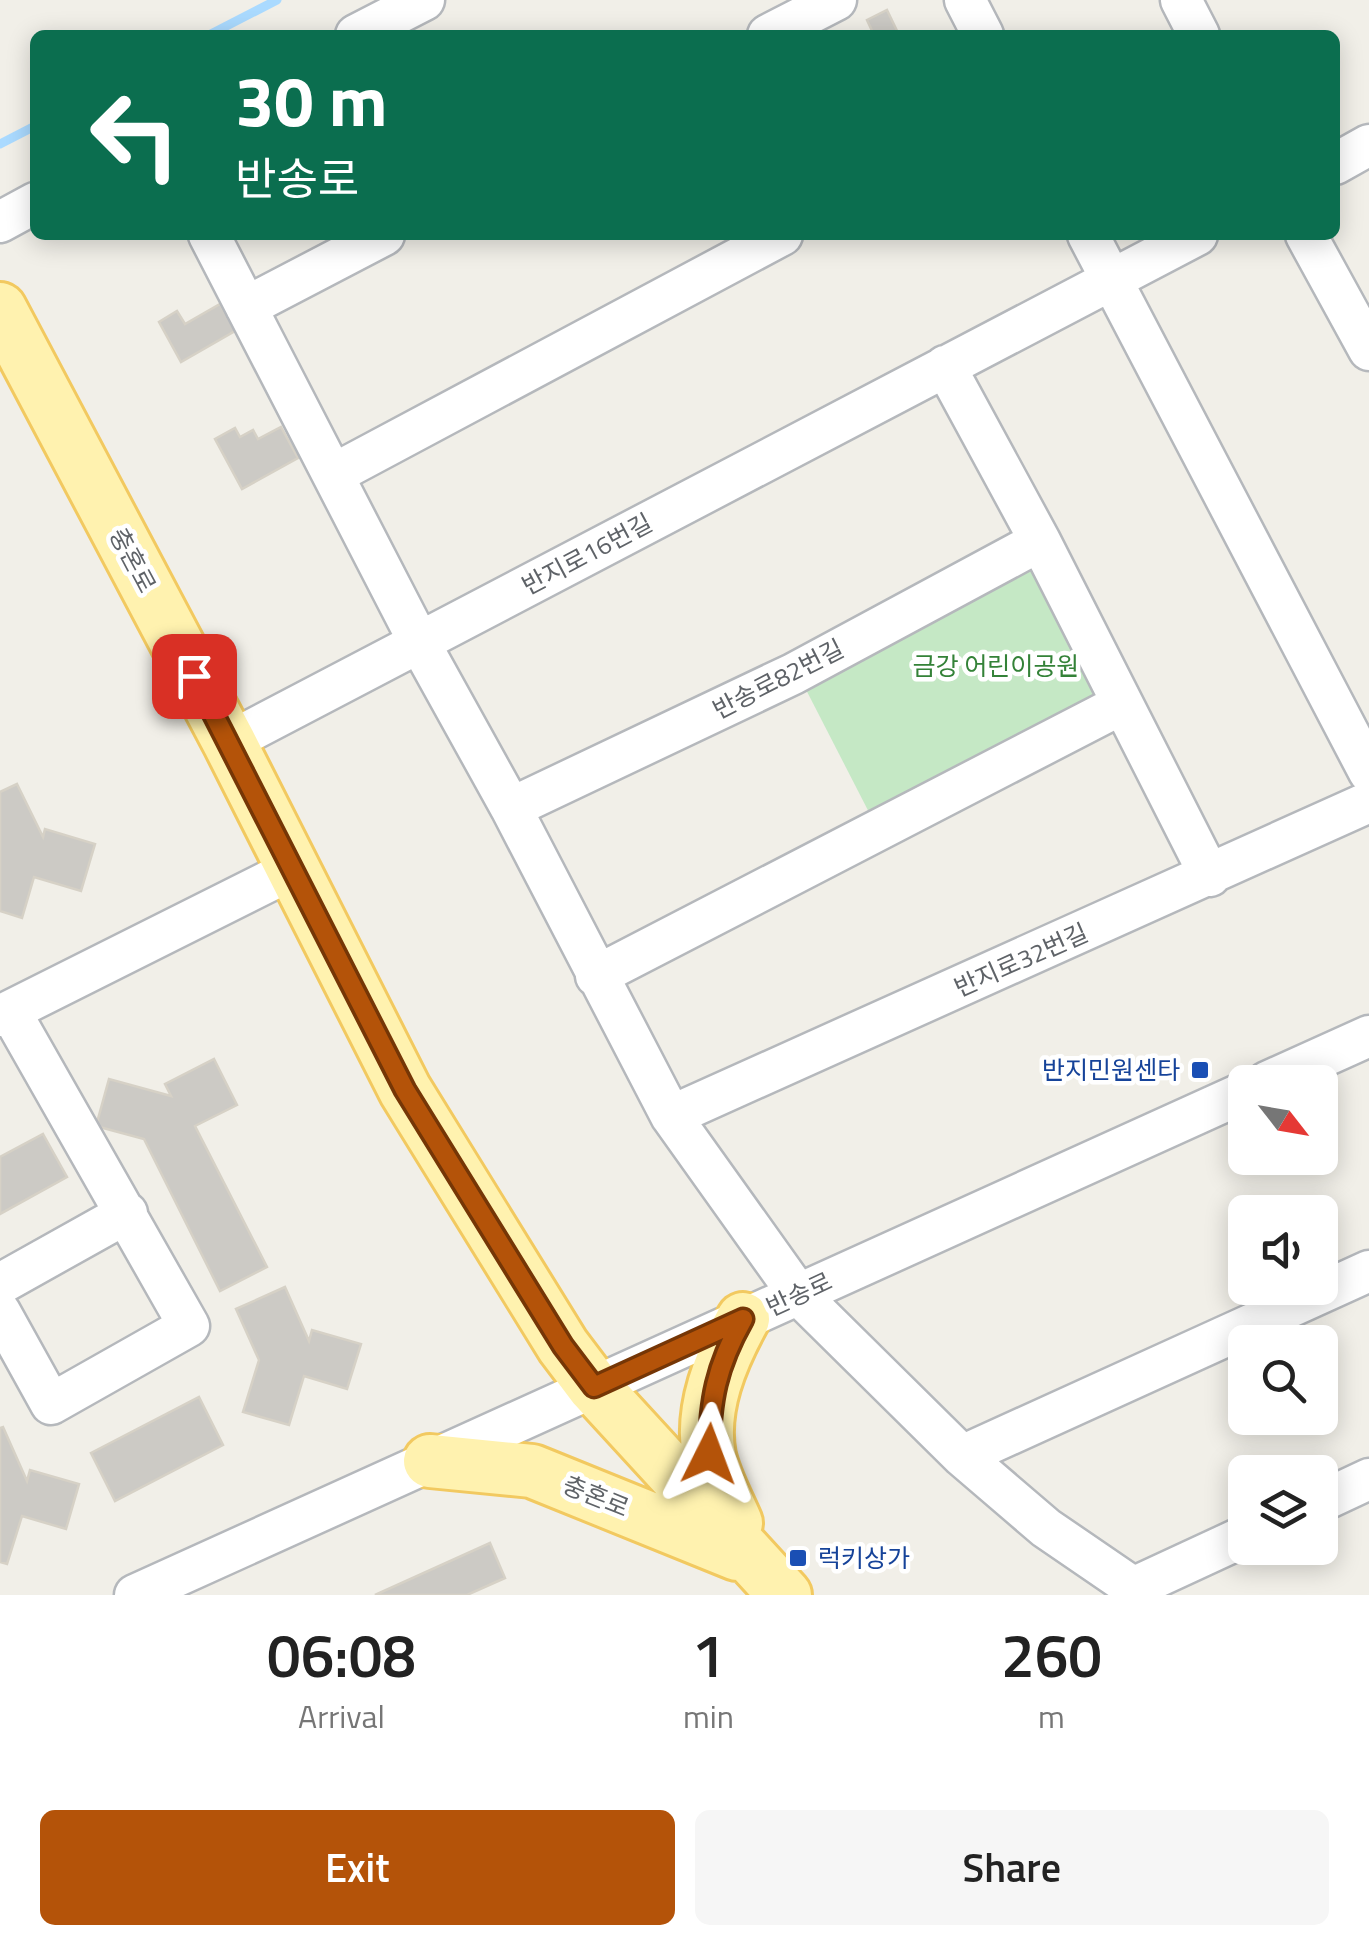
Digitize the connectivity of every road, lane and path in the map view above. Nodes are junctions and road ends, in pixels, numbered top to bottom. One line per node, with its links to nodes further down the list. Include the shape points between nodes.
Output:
1 (424, 0): 5 (street)
2 (836, 0): 6 (street)
3 (964, 0): 7 (street)
4 (1181, 0): 8 (street)
5 (366, 30)
6 (778, 30)
7 (980, 30)
8 (1196, 30)
9 (1369, 145): 10 (street)
10 (1340, 161)
11 (30, 206): 12 (street)
12 (0, 222)
13 (211, 240): 20 (street)
14 (374, 240): 20 (street)
15 (773, 240): 24 (street)
16 (1091, 240): 19 (street)
17 (1188, 240): 19 (street, 반지로16번길)
18 (1309, 240): 22 (street)
19 (1111, 279): 23 (street, 반지로16번길); 29 (street)
20 (246, 306): 24 (street)
21 (0, 309): 28 (main road, 충혼로)
22 (1369, 350)
23 (945, 366): 25 (street); 26 (street, 반지로16번길)
24 (334, 474): 26 (street)
25 (1040, 541): 27 (street); 31 (street, 반송로82번길, via 793,674)
26 (419, 642): 28 (street, 반지로16번길); 31 (street)
27 (1122, 704): 33 (street); 34 (street)
28 (229, 742): 32 (main road, 충혼로)
29 (1369, 772)
30 (1369, 802): 33 (street, 반지로32번길)
31 (512, 808): 34 (street)
32 (292, 869): 35 (street); 46 (main road, 충혼로, via 405,1090)
33 (1210, 876): 39 (street, 반지로32번길)
34 (596, 976): 39 (street)
35 (5, 1013): 40 (street)
36 (1369, 1036): 37 (street)
37 (1305, 1065)
38 (1228, 1100): 43 (street, 반송로)
39 (672, 1116): 43 (street)
40 (127, 1213): 42 (street); 44 (street, via 189,1326 51,1404)
41 (1369, 1271): 47 (street)
42 (0, 1284)
43 (798, 1294): 45 (street, 반송로); 47 (street)
44 (0, 1312)
45 (743, 1319): 46 (street, 반송로); 50 (main road, via 721,1359 709,1454)
46 (594, 1387): 48 (street, 반송로); 50 (main road, 충혼로)
47 (962, 1456): 51 (street, via 1046,1528)
48 (430, 1461): 50 (main road, 충혼로, via 532,1471); 52 (street, 반송로)
49 (1228, 1545): 51 (street)
50 (769, 1578)
51 (1139, 1592)
52 (135, 1595)

